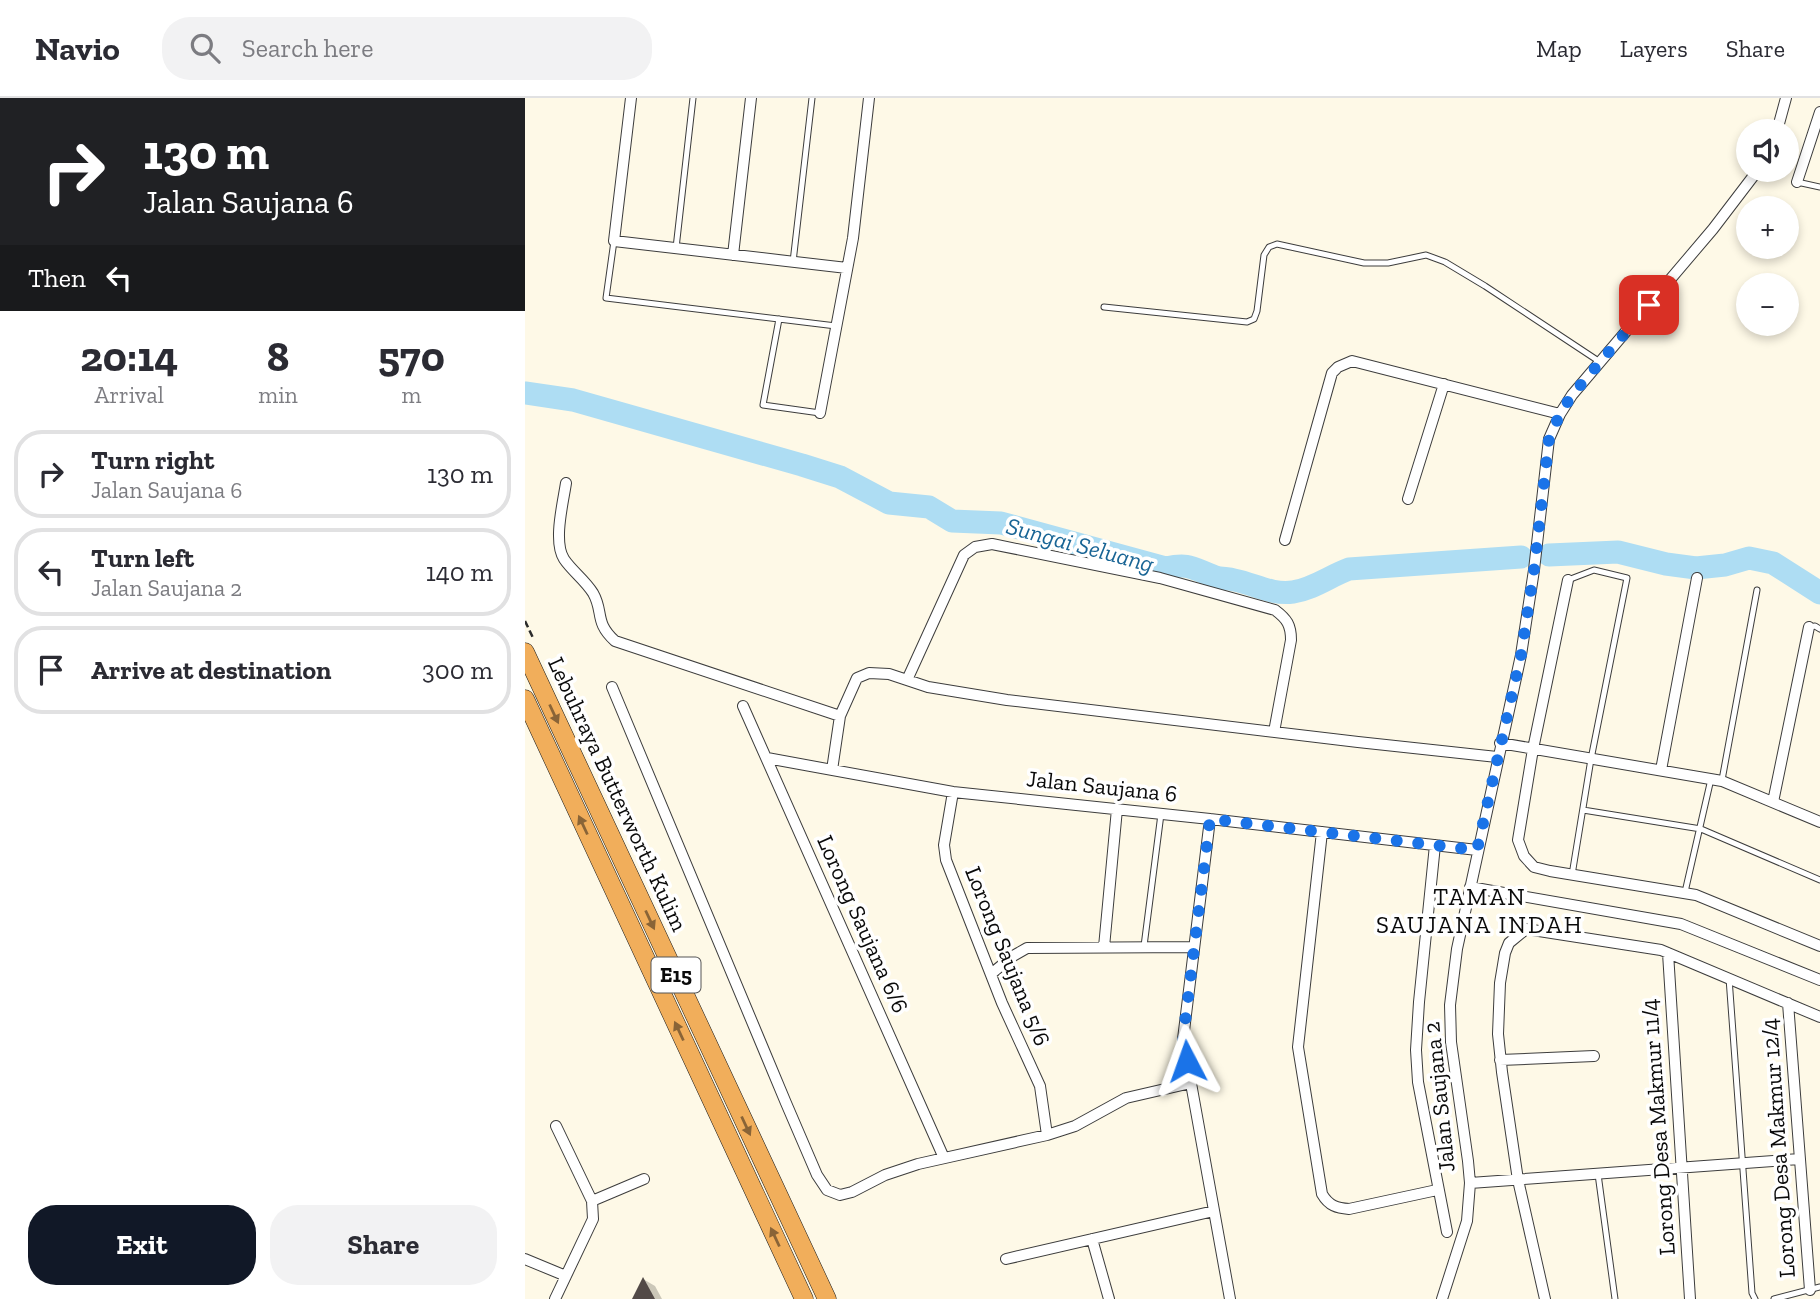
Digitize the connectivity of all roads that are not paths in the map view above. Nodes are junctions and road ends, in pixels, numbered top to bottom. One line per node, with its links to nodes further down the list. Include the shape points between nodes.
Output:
1 (631, 98): 13 (street)
2 (693, 98): 14 (lane)
3 (751, 98): 15 (street)
4 (811, 98): 16 (lane)
5 (869, 98): 17 (street)
6 (1786, 98): 8 (street)
7 (1820, 112): 9 (street)
8 (1780, 119)
9 (1799, 176)
10 (1749, 182): 21 (street, Jalan Saujana 2)
11 (1797, 182): 12 (lane)
12 (1820, 187)
13 (614, 240): 14 (street); 19 (lane, via 607,298)
14 (676, 248): 15 (street)
15 (733, 255): 16 (street)
16 (793, 262): 17 (street)
17 (847, 268): 20 (street)
18 (1104, 307): 21 (lane, via 1247,322 1258,311 1263,255 1277,244 1364,263 1426,255 1485,286)
19 (779, 319): 20 (lane); 23 (lane, via 763,405)
20 (836, 326): 23 (street)
21 (1600, 362): 24 (street, Jalan Saujana 2)
22 (1444, 384): 24 (street); 26 (street); 27 (street, via 1353,361 1338,367 1332,373)
23 (820, 413)
24 (1560, 414): 39 (street, Jalan Saujana 2, via 1549,439 1521,655)
25 (566, 483): 37 (street, via 559,525 562,557 593,593 600,623 615,641)
26 (1408, 499)
27 (1285, 540)
28 (1697, 578): 45 (street)
29 (1568, 580): 40 (street); 43 (lane, via 1594,570 1627,578)
30 (1757, 590): 46 (lane)
31 (1815, 628): 48 (street)
32 (525, 652): 96 (highway, Lebuhraya Butterworth Kulim / E15, one-way to 96)
33 (907, 680): 37 (street, via 869,673 857,678); 38 (street, via 1007,700); 38 (street, via 964,555 992,544 1160,578 1275,610 1287,620 1291,640)
34 (613, 687): 77 (street, via 786,1104 827,1190 840,1195 852,1192 885,1175)
35 (525, 699): 95 (highway, Lebuhraya Butterworth Kulim / E15, one-way to 35)
36 (743, 706): 42 (street, Lorong Saujana 6/6)
37 (840, 716): 44 (street)
38 (1274, 732): 41 (street)
39 (1500, 743): 40 (street); 41 (street, Jalan Saujana 2)
40 (1533, 749): 43 (street); 58 (street, via 1518,840 1534,867)
41 (1497, 757): 57 (street, Jalan Saujana 2)
42 (767, 758): 44 (street, Jalan Saujana 6); 77 (street, Lorong Saujana 6/6)
43 (1591, 759): 45 (street); 50 (lane)
44 (832, 770): 47 (street, Jalan Saujana 6)
45 (1661, 771): 46 (street)
46 (1717, 780): 48 (street); 54 (lane)
47 (953, 792): 49 (street, Jalan Saujana 6); 67 (street, Lorong Saujana 5/6, via 944,845 946,860)
48 (1773, 802): 53 (street)
49 (1117, 809): 51 (street, Jalan Saujana 6); 63 (street)
50 (1583, 810): 54 (lane); 58 (lane)
51 (1161, 814): 52 (street, Jalan Saujana 6); 64 (lane)
52 (1210, 819): 55 (street, Jalan Saujana 6); 65 (street)
53 (1820, 822)
54 (1701, 829): 59 (lane); 61 (lane)
55 (1322, 832): 56 (street, Jalan Saujana 6); 85 (street, via 1298,1047 1322,1194 1336,1208 1349,1209)
56 (1435, 845): 57 (street, Jalan Saujana 6); 85 (street, via 1416,1050)
57 (1477, 850): 60 (street, Jalan Saujana 2)
58 (1573, 875): 61 (street)
59 (1820, 880)
60 (1469, 887): 69 (street, via 1681,923); 84 (street, Jalan Saujana 2, via 1450,1005)
61 (1685, 893): 62 (street)
62 (1820, 946)
63 (1104, 947): 64 (street); 67 (street, via 1027,948)
64 (1144, 947): 65 (street)
65 (1194, 947): 74 (street, via 1183,1039)
66 (1668, 953): 68 (street); 73 (street, via 1526,929 1509,943 1505,953 1500,983); 80 (street, Lorong Desa Makmur 11/4)
67 (991, 975): 76 (street, Lorong Saujana 5/6, via 1040,1086)
68 (1729, 978): 70 (street); 79 (lane)
69 (1820, 980)
70 (1788, 1003): 71 (street); 78 (street, Lorong Desa Makmur 12/4)
71 (1820, 1017)
72 (1594, 1056): 73 (street)
73 (1500, 1060): 83 (street)
74 (1191, 1083): 76 (street, via 1126,1098 1075,1126); 87 (street)
75 (556, 1126): 86 (street)
76 (1047, 1135): 77 (street)
77 (944, 1158)
78 (1800, 1159): 79 (street); 93 (street, Lorong Desa Makmur 12/4)
79 (1741, 1163): 80 (street); 103 (lane)
80 (1680, 1168): 81 (street); 102 (street, Lorong Desa Makmur 11/4)
81 (1598, 1174): 83 (street); 101 (lane)
82 (644, 1179): 86 (street)
83 (1518, 1180): 84 (street); 100 (street)
84 (1469, 1183): 99 (street, Jalan Saujana 2, via 1467,1221)
85 (1437, 1190): 88 (street)
86 (592, 1201): 92 (street, via 593,1219)
87 (1214, 1211): 89 (street); 98 (street)
88 (1447, 1232)
89 (1092, 1239): 91 (street); 97 (street)
90 (525, 1259): 92 (street)
91 (1006, 1259)
92 (566, 1276): 94 (street)
93 (1815, 1289): 104 (lane)
94 (555, 1299)
95 (804, 1299)
96 (827, 1299)
97 (1109, 1299)
98 (1230, 1299)
99 (1442, 1299)
100 (1545, 1299)
101 (1615, 1299)
102 (1690, 1299)
103 (1755, 1299)
104 (1774, 1299)

